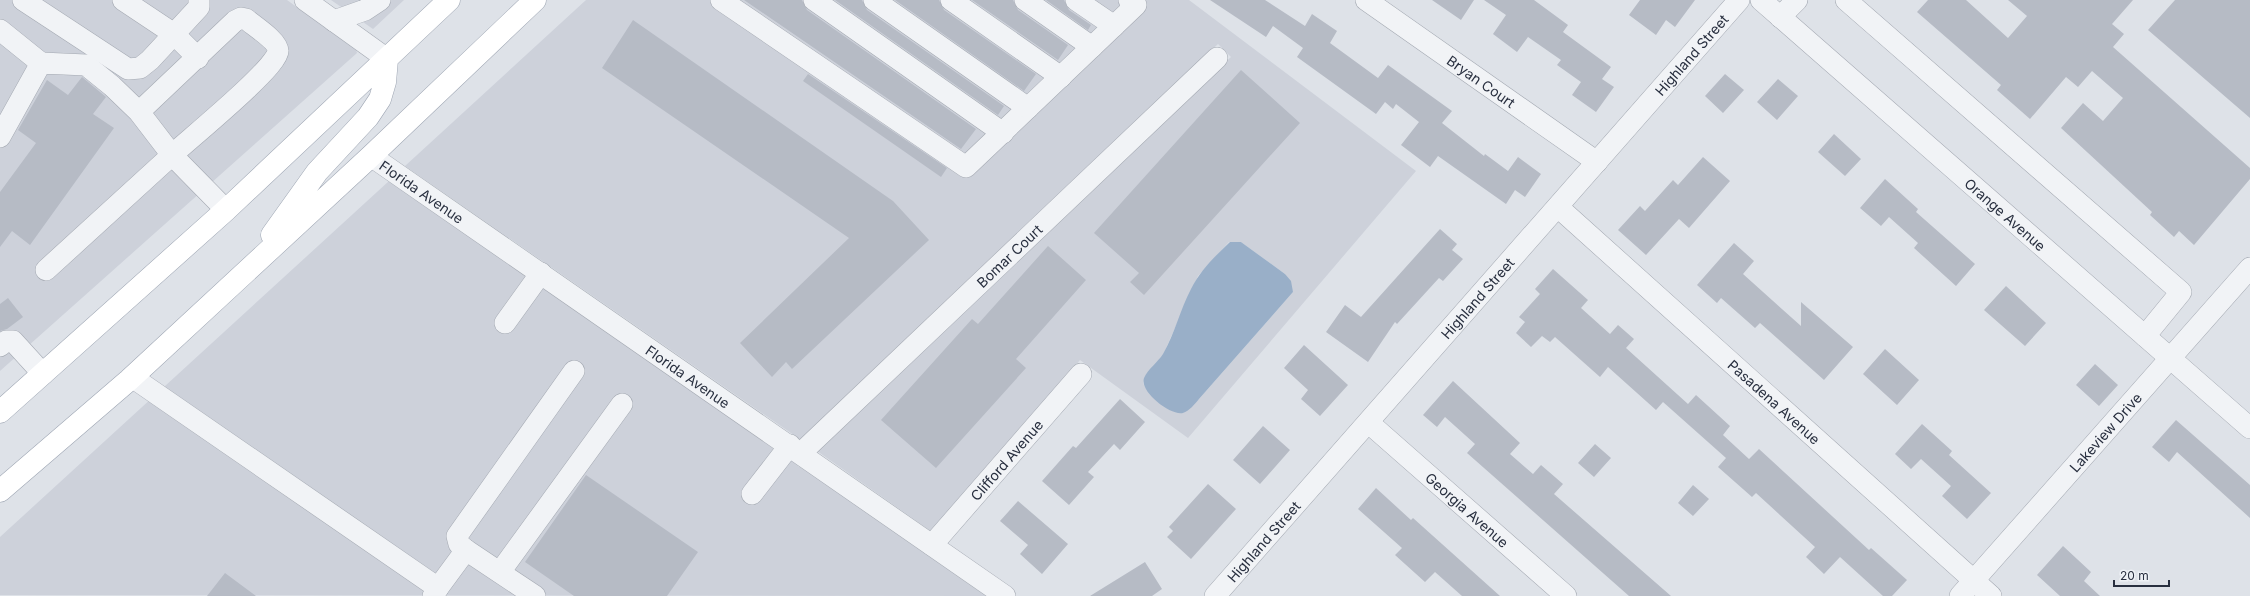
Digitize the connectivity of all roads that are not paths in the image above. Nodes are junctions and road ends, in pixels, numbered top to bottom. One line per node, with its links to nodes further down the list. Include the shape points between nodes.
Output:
1 (23, 0): 25 (street, via 128,69 140,68)
2 (123, 0): 25 (street)
3 (199, 0): 25 (street, via 199,7)
4 (305, 0): 22 (street)
5 (380, 0): 22 (street, via 365,10)
6 (449, 0): 29 (main road)
7 (535, 0): 20 (main road)
8 (721, 0): 35 (street, via 966,168)
9 (814, 0): 35 (street)
10 (874, 0): 33 (street)
11 (951, 0): 31 (street)
12 (1025, 0): 26 (street)
13 (1076, 0): 23 (street)
14 (1129, 0): 23 (street, via 1136,5)
15 (1366, 0): 39 (street, Bryan Court)
16 (1739, 0): 39 (street, Highland Street)
17 (1761, 0): 21 (street, Orange Avenue)
18 (1797, 0): 21 (street)
19 (1846, 0): 47 (street, via 2181,292)
20 (513, 10): 38 (main road)
21 (1780, 17): 47 (street, Orange Avenue)
22 (334, 21): 29 (street)
23 (1114, 26): 26 (street)
24 (0, 30): 30 (street)
25 (174, 34): 27 (street)
26 (1092, 47): 31 (street)
27 (198, 58): 34 (street); 37 (street, via 241,18 276,44 279,50 275,61 264,73)
28 (1217, 58): 58 (street, Bomar Court)
29 (387, 59): 41 (main road); 44 (main road, via 380,99 368,117 317,172)
30 (41, 63): 32 (street); 34 (street, via 86,65)
31 (1061, 77): 33 (street)
32 (8, 106): 36 (street)
33 (1028, 108): 35 (street)
34 (139, 112): 37 (street)
35 (1003, 133)
36 (0, 137)
37 (172, 155): 41 (street); 43 (street)
38 (371, 156): 44 (main road); 45 (street, Florida Avenue)
39 (1597, 162): 40 (street, Highland Street)
40 (1558, 207): 56 (street, Highland Street); 64 (street, Pasadena Avenue)
41 (226, 210): 51 (main road)
42 (2250, 268): 49 (street, Lakeview Drive)
43 (46, 270)
44 (247, 270): 53 (main road)
45 (541, 273): 46 (street); 58 (street, Florida Avenue)
46 (504, 323)
47 (2145, 336): 49 (street, Orange Avenue)
48 (0, 346): 51 (street, via 6,341 13,341)
49 (2170, 358): 57 (street, Orange Avenue); 64 (street, Lakeview Drive)
50 (574, 371): 62 (street, via 457,536 459,544)
51 (43, 374): 55 (main road)
52 (1081, 374): 61 (street, Clifford Avenue)
53 (132, 377): 59 (main road); 65 (street)
54 (622, 404): 63 (street)
55 (0, 412)
56 (1369, 424): 68 (street, Highland Street); 69 (street, Georgia Avenue)
57 (2250, 428)
58 (795, 449): 60 (street, Bomar Court); 61 (street, Florida Avenue)
59 (0, 491)
60 (752, 494)
61 (932, 545): 67 (street, Florida Avenue)
62 (466, 550): 63 (street); 65 (street)
63 (500, 572): 66 (street)
64 (1973, 580): 70 (street, Lakeview Drive); 71 (street, Pasadena Avenue)
65 (435, 592)
66 (535, 596)
67 (1005, 596)
68 (1215, 596)
69 (1566, 596)
70 (1960, 596)
71 (1991, 596)

